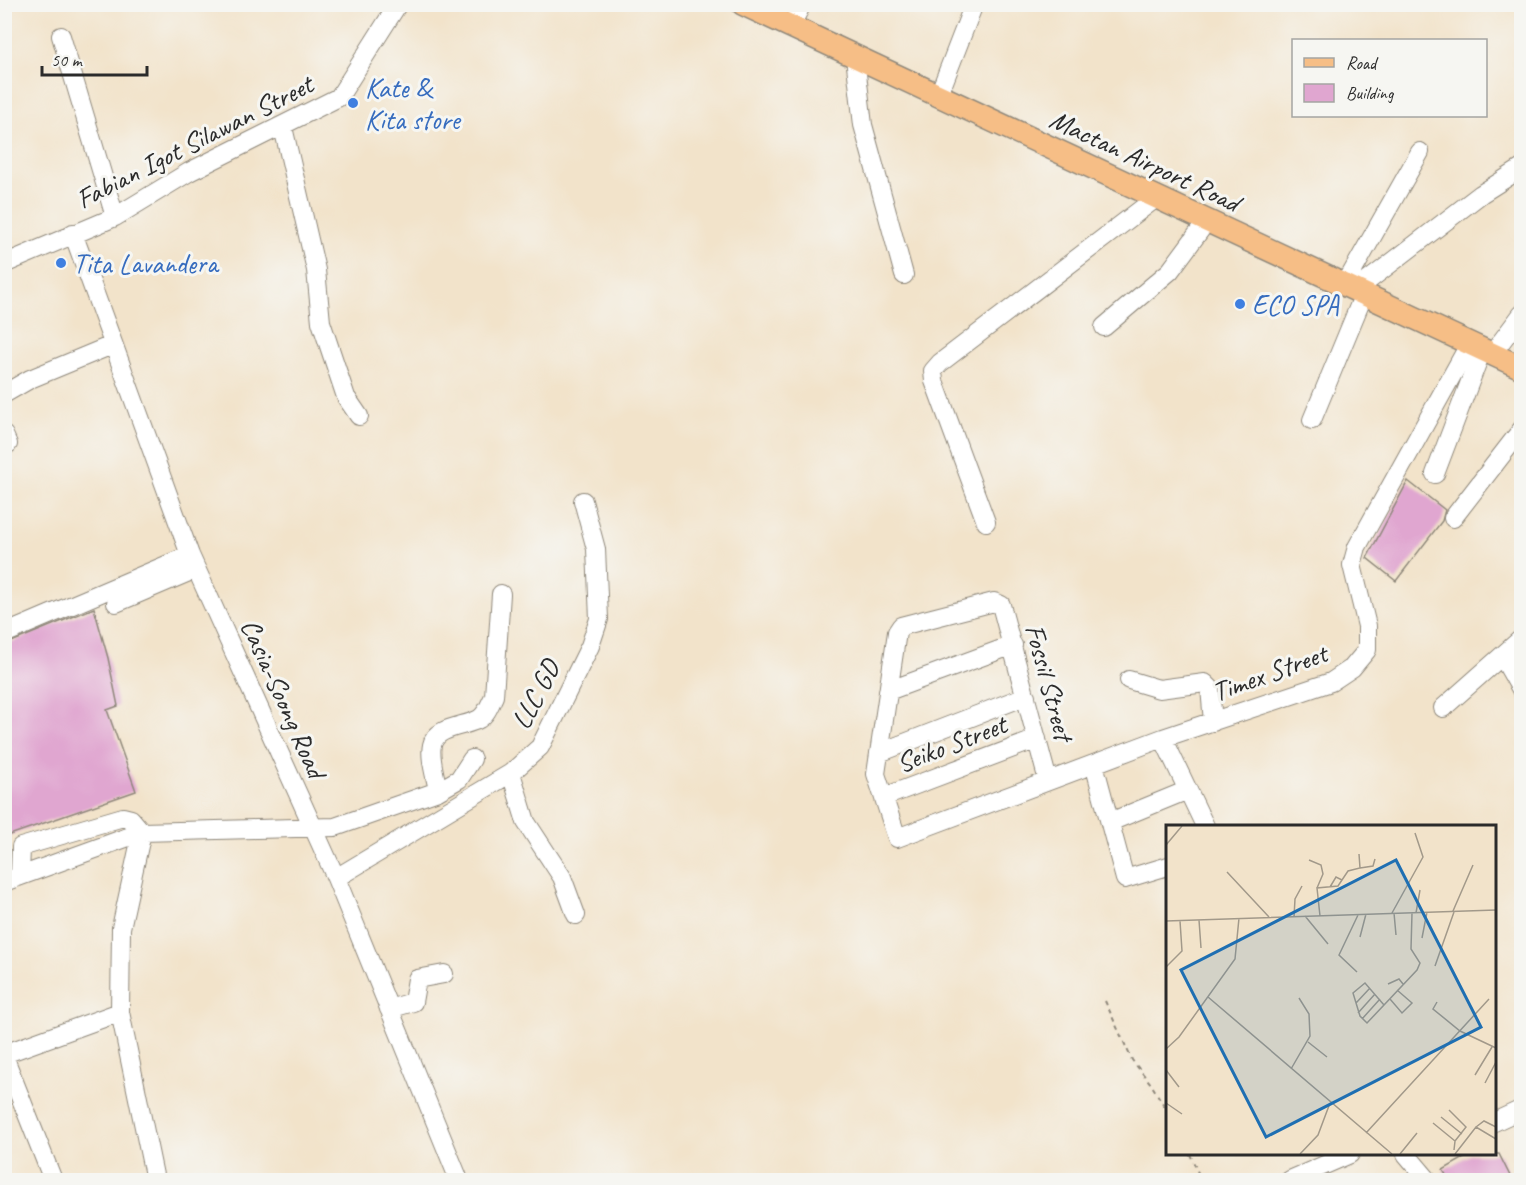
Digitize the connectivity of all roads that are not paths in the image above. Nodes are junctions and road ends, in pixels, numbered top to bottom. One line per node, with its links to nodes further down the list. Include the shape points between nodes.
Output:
1 (398, 4): 9 (street, Fabian Igot Silawan Street, via 339,97)
2 (743, 4): 5 (main road, Mactan Airport Road)
3 (802, 4): 5 (street)
4 (974, 4): 8 (street)
5 (790, 27): 7 (main road, Mactan Airport Road)
6 (61, 36): 13 (street)
7 (855, 57): 8 (main road, Mactan Airport Road); 17 (street, via 863,126)
8 (938, 97): 12 (main road, Mactan Airport Road)
9 (284, 127): 13 (street, Fabian Igot Silawan Street, via 189,172); 25 (street, via 316,270 321,322 346,397)
10 (1420, 152): 18 (street)
11 (1521, 168): 18 (street)
12 (1156, 198): 14 (main road, Mactan Airport Road); 31 (street, via 933,371)
13 (115, 217): 15 (street, Fabian Igot Silawan Street)
14 (1206, 221): 18 (main road, Mactan Airport Road); 20 (street, via 1170,271)
15 (73, 233): 16 (street, Fabian Igot Silawan Street); 21 (street, Casia-Soong Road)
16 (4, 264)
17 (904, 275)
18 (1355, 290): 22 (main road, Mactan Airport Road); 26 (street)
19 (1521, 314): 22 (street)
20 (1104, 327)
21 (112, 345): 24 (street); 32 (street, Casia-Soong Road)
22 (1481, 349): 23 (main road, Mactan Airport Road); 28 (street); 44 (street, Timex Street, via 1357,547 1352,565 1366,626 1367,650 1352,668 1331,682)
23 (1521, 368)
24 (4, 394)
25 (359, 416)
26 (1312, 420)
27 (1521, 429): 30 (street)
28 (1435, 474)
29 (583, 501): 50 (street, LLC GD, via 596,549 599,619 590,646 540,747)
30 (1453, 518)
31 (986, 522)
32 (193, 562): 34 (street); 35 (street); 57 (street, Casia-Soong Road)
33 (501, 594): 53 (street, via 494,696 480,719 438,734 434,740 431,747)
34 (116, 603)
35 (4, 634)
36 (1521, 638): 38 (street)
37 (1013, 645): 40 (street); 40 (street, Fossil Street, via 1000,605 994,602 901,626); 42 (street, Fossil Street)
38 (1502, 656): 41 (street); 43 (street)
39 (1129, 680): 44 (street, via 1159,689 1198,682 1208,684)
40 (888, 691): 47 (street)
41 (1521, 691)
42 (1026, 696): 46 (street, Fossil Street); 47 (street)
43 (1443, 708)
44 (1214, 722): 45 (street, Timex Street)
45 (1163, 738): 49 (street, Timex Street); 52 (street)
46 (1037, 740): 51 (street, Fossil Street); 54 (street, Seiko Street)
47 (879, 753): 54 (street, via 876,774)
48 (472, 759): 53 (street, via 459,779)
49 (1094, 764): 51 (street, Timex Street); 55 (street)
50 (511, 773): 60 (street, LLC GD); 62 (street, via 526,822 562,877)
51 (1048, 781): 54 (street, Timex Street, via 897,838)
52 (1188, 790): 55 (street); 56 (street)
53 (438, 791): 57 (street, via 335,827)
54 (884, 797)
55 (1110, 822): 59 (street, via 1125,879)
56 (1205, 825)
57 (313, 830): 58 (street); 60 (street, Casia-Soong Road)
58 (142, 832): 61 (street); 61 (street, via 131,819 123,817 21,847); 65 (street, via 121,928)
59 (1166, 866)
60 (336, 878): 64 (street, Casia-Soong Road)
61 (12, 879)
62 (576, 915)
63 (444, 974): 64 (street, via 417,978 413,1002)
64 (389, 1009): 73 (street, Casia-Soong Road)
65 (120, 1012): 66 (street); 72 (street)
66 (4, 1055): 71 (street)
67 (1521, 1109): 68 (street)
68 (1496, 1121)
69 (1348, 1155): 74 (street)
70 (1407, 1155): 75 (street)
71 (53, 1180)
72 (155, 1180)
73 (459, 1180)
74 (1290, 1180)
75 (1428, 1180)

